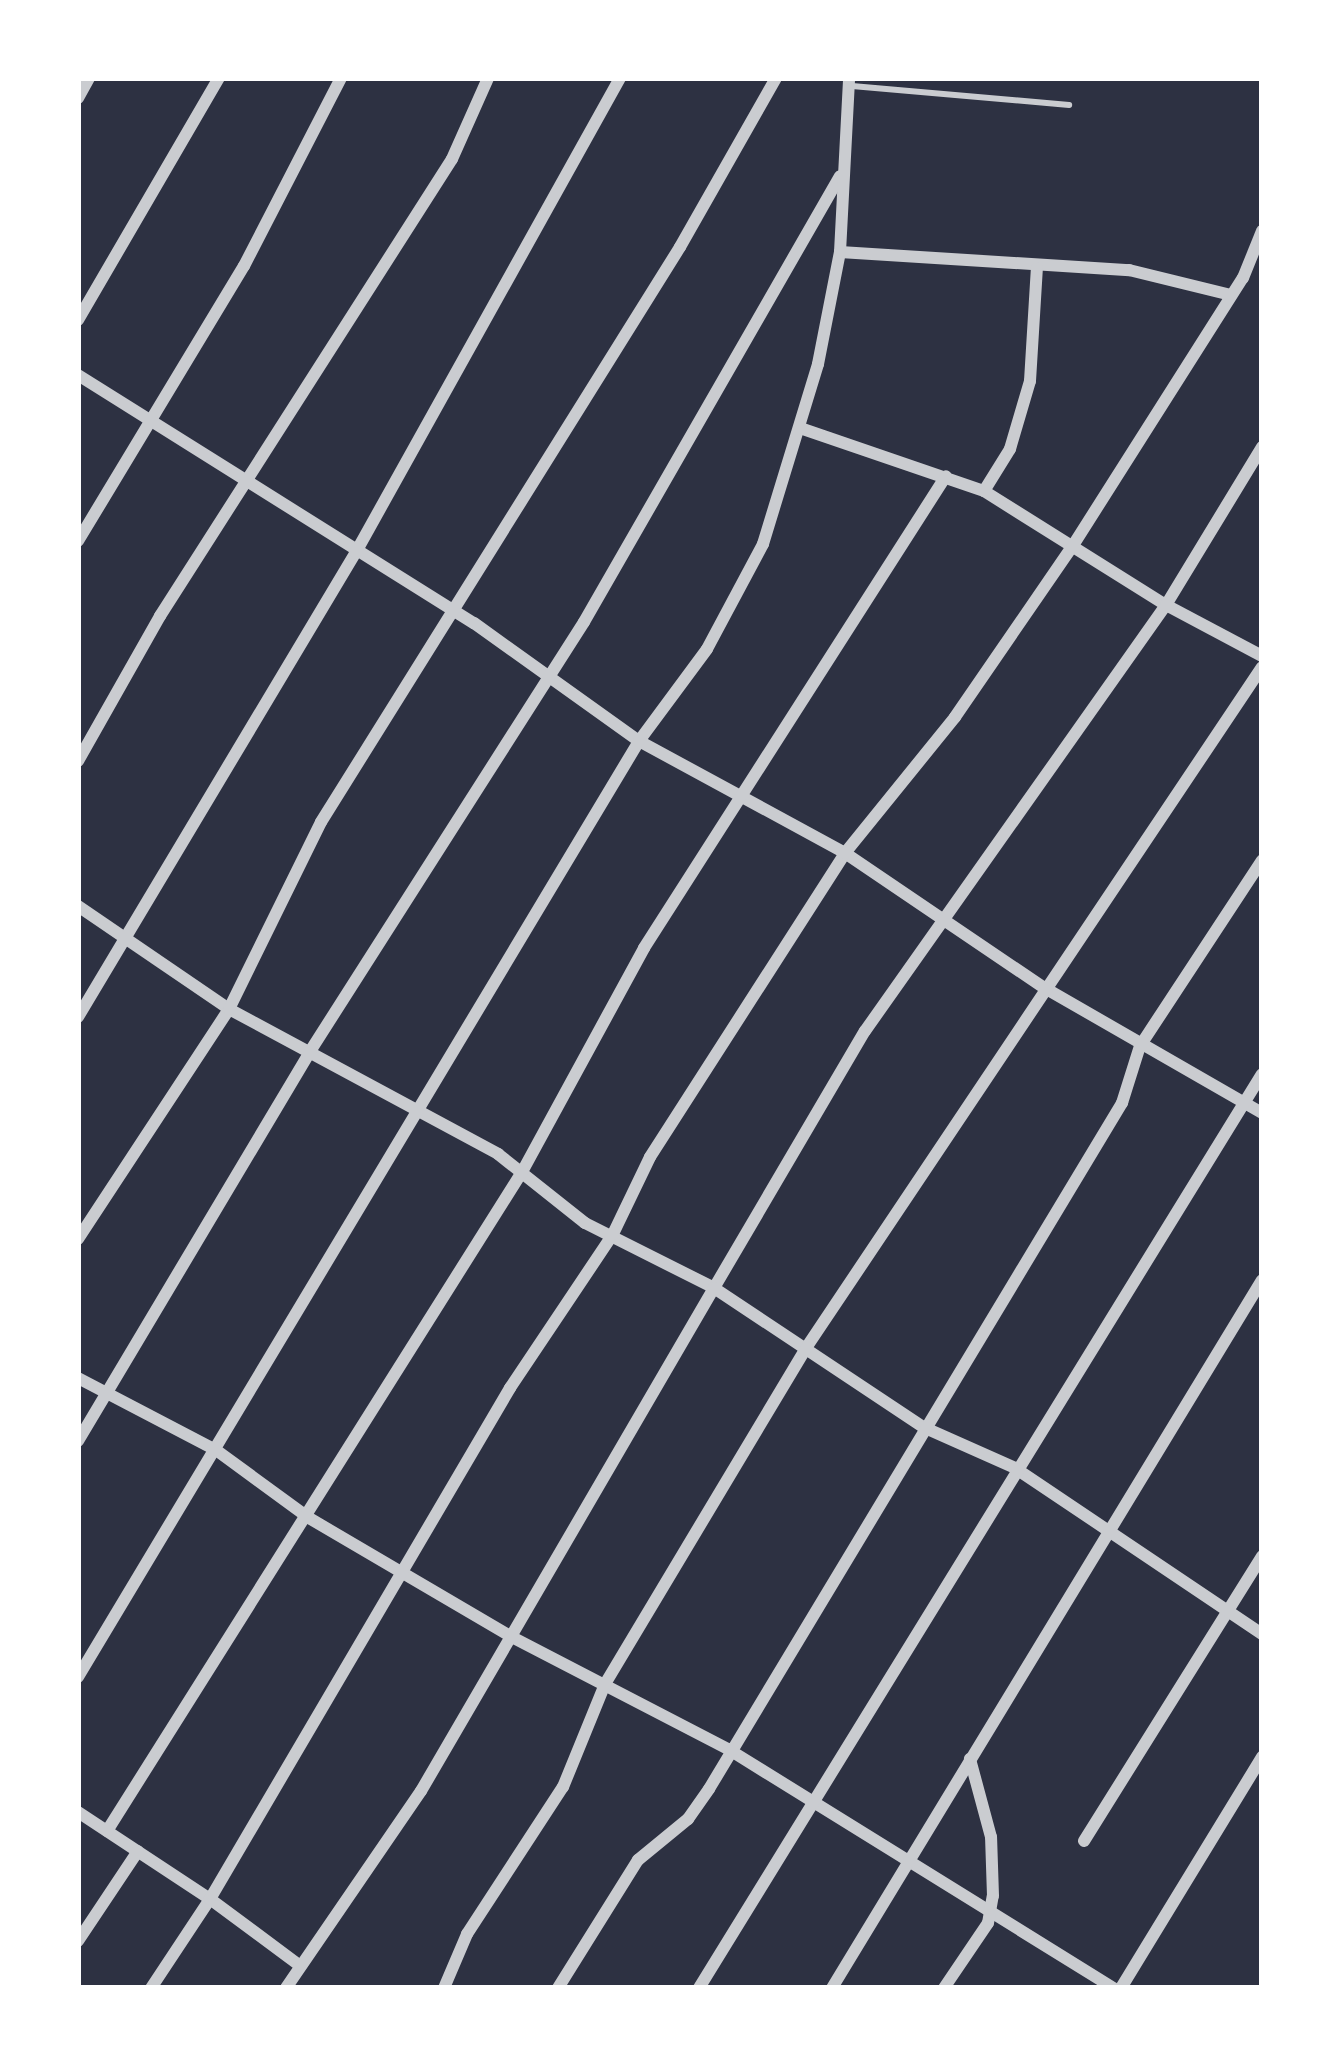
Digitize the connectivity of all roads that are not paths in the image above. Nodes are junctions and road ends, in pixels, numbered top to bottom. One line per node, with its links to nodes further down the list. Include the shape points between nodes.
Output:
1 (89, 78): 8 (street)
2 (219, 78): 15 (street)
3 (341, 78): 17 (street)
4 (488, 78): 21 (street, via 452,159)
5 (620, 78): 25 (street)
6 (776, 78): 27 (street, via 680,247)
7 (849, 82): 9 (lane); 10 (street)
8 (78, 98)
9 (1069, 105)
10 (844, 169): 12 (street); 30 (street)
11 (1262, 231): 14 (street)
12 (840, 252): 13 (street); 18 (street)
13 (1036, 268): 14 (street, via 1129,270); 22 (street, via 1030,381 1010,448)
14 (1231, 295): 24 (street)
15 (78, 320)
16 (78, 375): 17 (street)
17 (152, 420): 21 (street); 23 (street)
18 (800, 428): 20 (street); 31 (street, via 740,589)
19 (1262, 447): 26 (street)
20 (946, 476): 22 (street); 33 (street)
21 (249, 483): 25 (street); 32 (street)
22 (984, 490): 24 (street)
23 (78, 541)
24 (1072, 547): 26 (street); 34 (street, via 955,717)
25 (356, 552): 27 (street); 38 (street)
26 (1166, 605): 28 (street); 37 (street)
27 (452, 608): 30 (street); 40 (street, via 321,822)
28 (1262, 656)
29 (1262, 668): 39 (street)
30 (548, 676): 31 (street); 43 (street)
31 (639, 741): 33 (street); 46 (street)
32 (78, 760)
33 (740, 796): 34 (street); 48 (street, via 644,948)
34 (845, 853): 37 (street); 49 (street, via 650,1156)
35 (1262, 860): 42 (street)
36 (78, 906): 38 (street)
37 (946, 920): 39 (street); 52 (street, via 865,1031)
38 (128, 936): 40 (street); 41 (street)
39 (1042, 987): 42 (street); 53 (street, via 971,1113)
40 (229, 1009): 43 (street); 50 (street)
41 (78, 1017)
42 (1140, 1046): 45 (street); 56 (street, via 1122,1103)
43 (309, 1052): 46 (street); 55 (street)
44 (1262, 1074): 45 (street)
45 (1244, 1101): 47 (street); 59 (street)
46 (420, 1113): 48 (street); 58 (street)
47 (1262, 1113)
48 (522, 1172): 49 (street, via 585,1223); 60 (street)
49 (613, 1234): 52 (street); 63 (street)
50 (78, 1239)
51 (1262, 1280): 61 (street)
52 (714, 1288): 53 (street); 66 (street)
53 (805, 1351): 56 (street); 68 (street)
54 (78, 1378): 55 (street)
55 (105, 1395): 57 (street); 58 (street)
56 (923, 1427): 59 (street); 69 (street)
57 (78, 1441)
58 (216, 1450): 60 (street); 67 (street)
59 (1015, 1468): 61 (street); 72 (street)
60 (309, 1518): 63 (street); 74 (street)
61 (1110, 1531): 64 (street); 71 (street)
62 (1262, 1556): 64 (street)
63 (404, 1568): 66 (street); 78 (street)
64 (1226, 1612): 65 (street); 75 (street)
65 (1262, 1634)
66 (510, 1636): 68 (street); 81 (street, via 421,1791)
67 (78, 1677)
68 (605, 1684): 69 (street); 84 (street, via 563,1787 467,1934)
69 (728, 1749): 72 (street); 85 (street, via 698,1808 638,1860)
70 (1262, 1757): 89 (street)
71 (970, 1759): 77 (street); 79 (street, via 991,1837)
72 (812, 1804): 77 (street); 86 (street)
73 (78, 1811): 74 (street)
74 (107, 1831): 76 (street)
75 (1084, 1841)
76 (138, 1851): 78 (street); 80 (street)
77 (905, 1865): 79 (street); 87 (street)
78 (210, 1900): 81 (street); 82 (street)
79 (990, 1913): 88 (street); 89 (street)
80 (78, 1941)
81 (299, 1965): 83 (street)
82 (151, 1988)
83 (286, 1988)
84 (444, 1988)
85 (557, 1988)
86 (699, 1988)
87 (832, 1988)
88 (944, 1988)
89 (1118, 1988)

